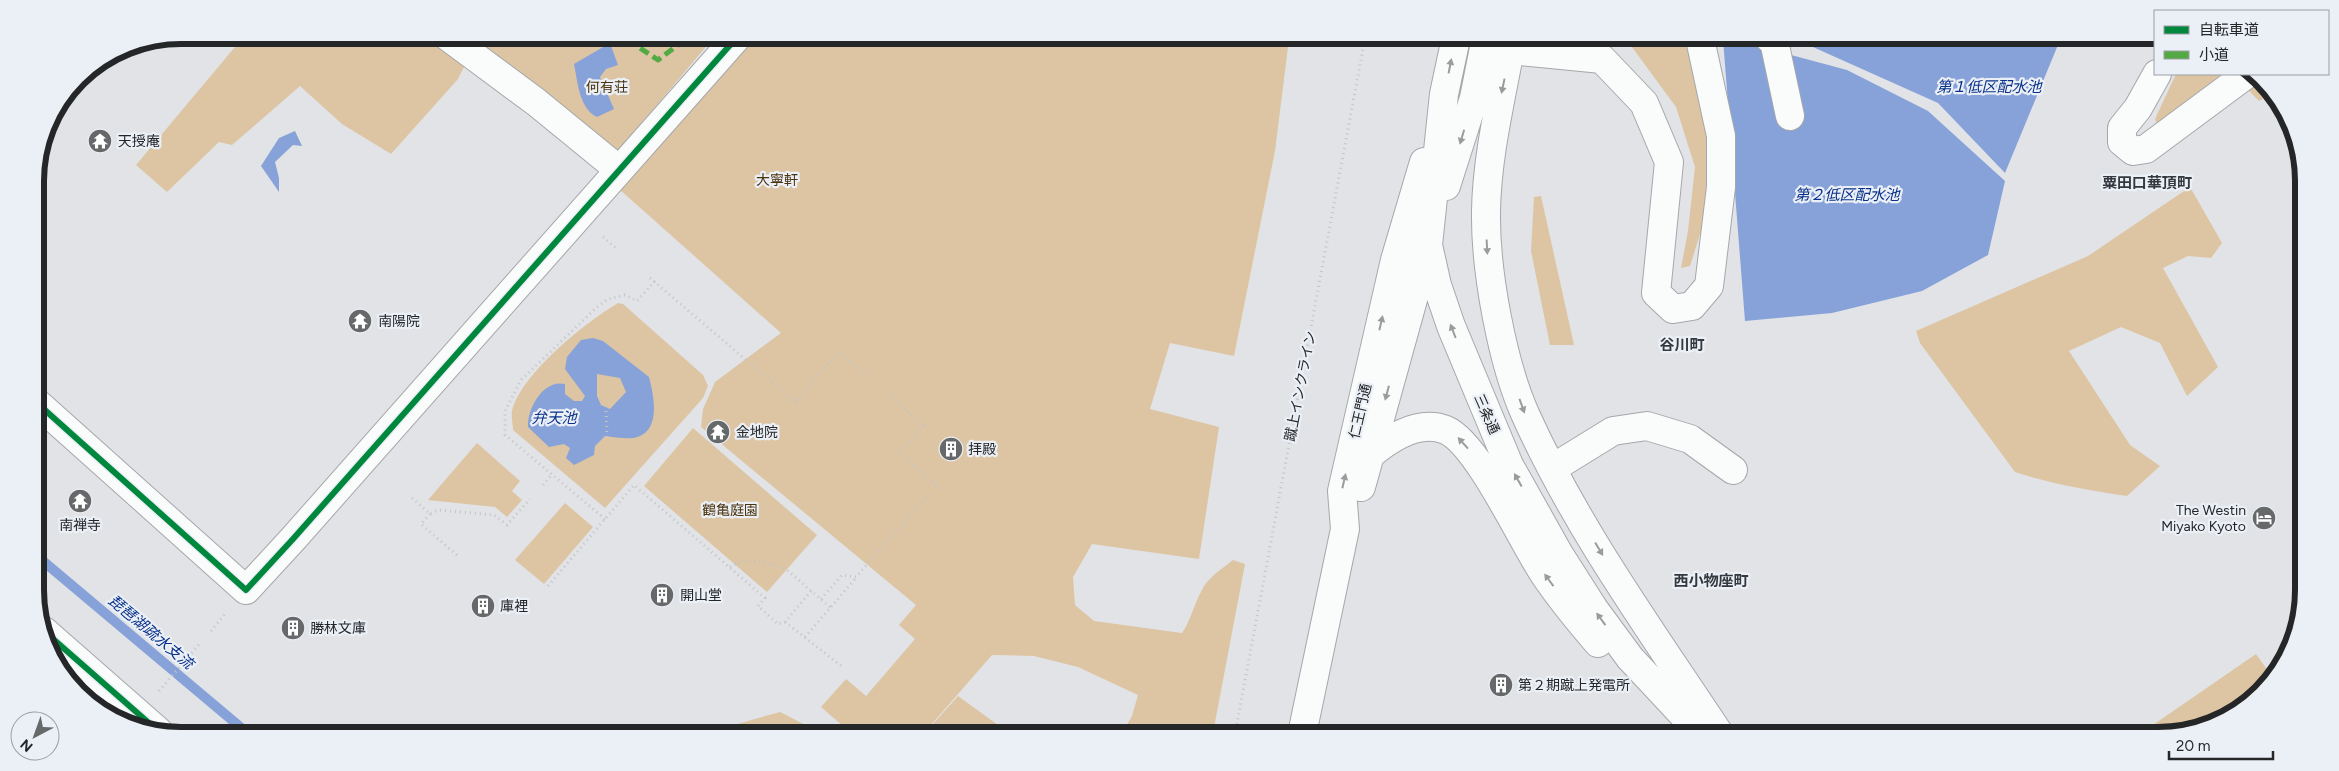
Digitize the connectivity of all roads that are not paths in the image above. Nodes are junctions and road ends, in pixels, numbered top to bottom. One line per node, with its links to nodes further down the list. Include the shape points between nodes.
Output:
1 (458, 44): 12 (main road)
2 (731, 44): 12 (main road)
3 (1455, 44): 10 (main road, 三条通, one-way to 3)
4 (1485, 44): 13 (main road, one-way to 13, via 1474,98)
5 (1511, 44): 6 (main road, via 1602,58 1644,103 1669,162 1656,294 1673,309 1692,306 1709,286 1721,187 1721,136); 16 (main road, one-way to 16, via 1492,152 1486,210 1487,254 1511,374 1525,415)
6 (1701, 44)
7 (1775, 44): 11 (main road)
8 (2156, 75): 9 (main road, via 2138,108 2122,128 2122,142 2133,151 2146,148)
9 (2245, 75)
10 (1444, 94): 13 (main road, 三条通); 18 (main road, 仁王門通, one-way to 10, via 1342,490 1395,260)
11 (1790, 116)
12 (618, 169): 14 (main road, via 246,590)
13 (1428, 245): 15 (main road, one-way to 15); 23 (main road, 三条通, one-way to 13, via 1630,658 1594,609 1509,465 1451,326)
14 (44, 409)
15 (1370, 455): 18 (main road, via 1359,496); 22 (main road, one-way to 15, via 1626,675 1568,607 1465,443 1444,429 1412,429)
16 (1553, 468): 17 (main road, via 1613,431 1647,426 1690,439); 24 (main road, one-way to 24, via 1602,553)
17 (1733, 470)
18 (1345, 529): 21 (main road, 仁王門通)
19 (53, 639): 20 (main road)
20 (150, 724)
21 (1303, 727)
22 (1677, 727)
23 (1695, 727)
24 (1715, 727)

